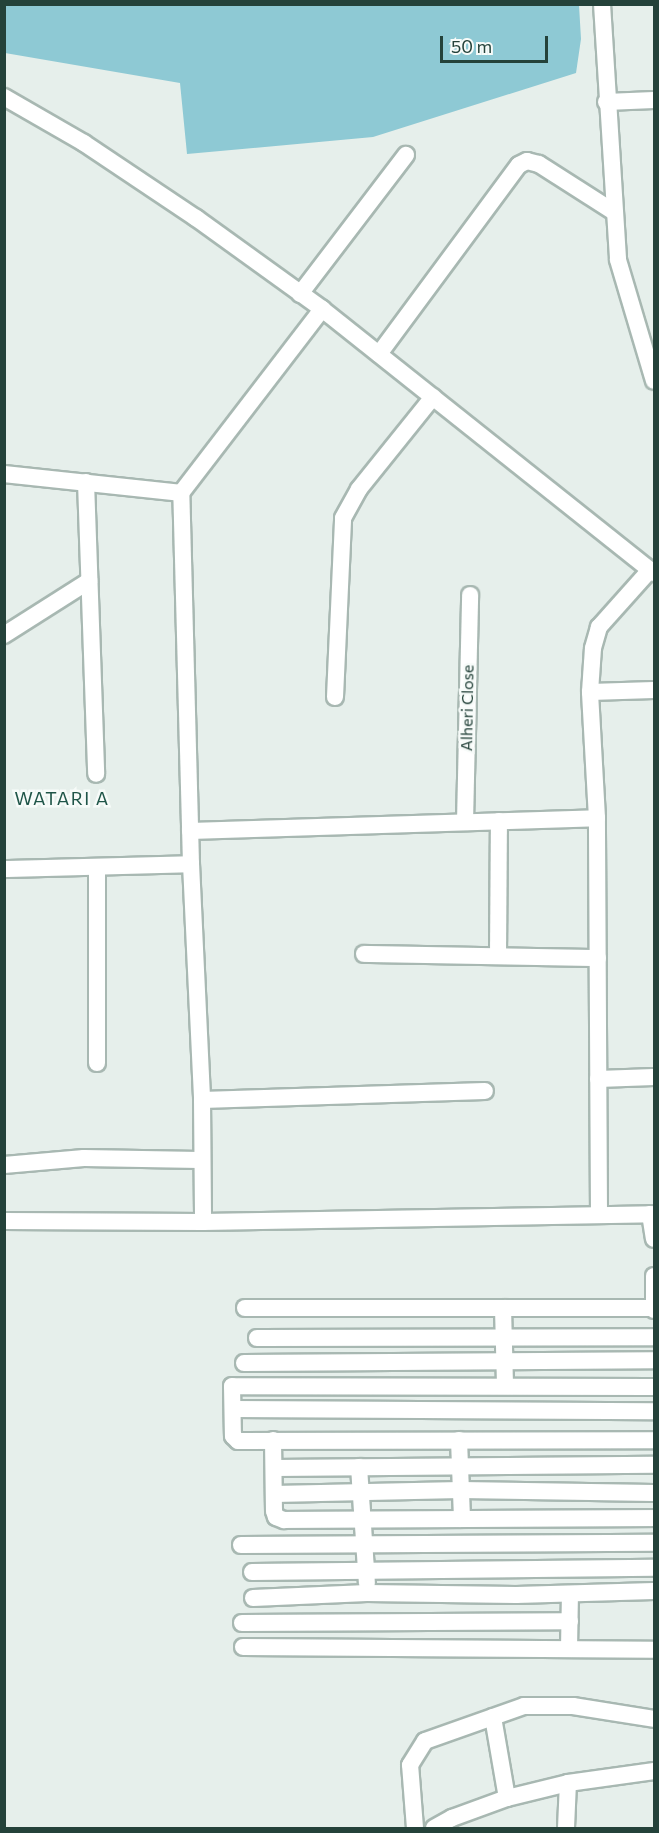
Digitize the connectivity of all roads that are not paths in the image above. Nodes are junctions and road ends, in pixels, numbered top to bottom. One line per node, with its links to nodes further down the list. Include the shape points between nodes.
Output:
1 (602, 4): 4 (street)
2 (4, 97): 7 (street, via 84,143)
3 (654, 100): 4 (street)
4 (606, 102): 6 (street)
5 (406, 155): 7 (street)
6 (614, 212): 9 (street, via 539,164 527,161 519,165); 10 (street, via 618,260)
7 (300, 294): 8 (street)
8 (322, 309): 9 (street); 14 (street)
9 (379, 354): 11 (street)
10 (654, 381)
11 (433, 397): 15 (street); 21 (street, via 359,489 343,518)
12 (4, 474): 13 (street)
13 (86, 482): 14 (street); 16 (street)
14 (181, 493): 26 (street)
15 (652, 572): 20 (street, via 599,627 593,648)
16 (89, 581): 18 (street); 22 (street)
17 (470, 595): 25 (street, Alheri Close)
18 (4, 635)
19 (654, 690): 20 (street)
20 (590, 692): 23 (street)
21 (335, 697)
22 (96, 774)
23 (597, 818): 24 (street); 32 (street)
24 (499, 821): 25 (street); 31 (street)
25 (465, 822): 26 (street)
26 (190, 831): 27 (street)
27 (191, 864): 28 (street); 37 (street)
28 (97, 868): 29 (street); 33 (street)
29 (4, 869)
30 (364, 954): 31 (street)
31 (498, 956): 32 (street)
32 (598, 958): 35 (street)
33 (97, 1063)
34 (654, 1077): 35 (street)
35 (598, 1079): 40 (street)
36 (485, 1091): 37 (street)
37 (202, 1100): 38 (street)
38 (201, 1160): 39 (street, via 84,1158); 43 (street)
39 (4, 1165)
40 (599, 1214): 41 (street); 43 (street)
41 (652, 1214): 44 (street)
42 (4, 1221): 43 (street)
43 (202, 1222)
44 (654, 1239)
45 (654, 1276): 49 (street)
46 (245, 1308): 47 (street)
47 (355, 1308): 48 (street); 53 (street)
48 (503, 1308): 49 (street); 50 (street)
49 (654, 1309)
50 (504, 1335): 51 (street); 53 (street); 55 (street)
51 (654, 1337)
52 (257, 1338): 53 (street)
53 (355, 1338): 57 (street)
54 (654, 1360): 55 (street)
55 (505, 1361): 57 (street); 59 (street)
56 (244, 1363): 57 (street)
57 (356, 1363): 58 (street)
58 (356, 1384): 59 (street); 61 (street, via 237,1383 232,1386)
59 (506, 1385): 60 (street)
60 (654, 1387)
61 (233, 1409): 62 (street); 63 (street, via 234,1440)
62 (654, 1411)
63 (273, 1440): 64 (street); 69 (street)
64 (459, 1440): 65 (street); 66 (street)
65 (654, 1440)
66 (460, 1464): 67 (street); 68 (street); 70 (street)
67 (654, 1465)
68 (359, 1467): 69 (street); 71 (street)
69 (274, 1468): 73 (street)
70 (461, 1490): 71 (street); 72 (street); 77 (street)
71 (359, 1492): 73 (street); 76 (street)
72 (654, 1493)
73 (274, 1494): 76 (street, via 276,1517 284,1520)
74 (511, 1518): 75 (street); 77 (street); 80 (street)
75 (651, 1518): 78 (street)
76 (364, 1519): 77 (street); 81 (street)
77 (462, 1519)
78 (651, 1543): 80 (street); 82 (street)
79 (241, 1545): 81 (street)
80 (513, 1545): 81 (street); 83 (street)
81 (365, 1546): 85 (street)
82 (652, 1568): 83 (street); 86 (street)
83 (514, 1570): 85 (street); 89 (street)
84 (252, 1572): 85 (street)
85 (366, 1573): 87 (street)
86 (653, 1591): 88 (street)
87 (367, 1593): 89 (street); 90 (street)
88 (570, 1594): 89 (street); 91 (street)
89 (516, 1595)
90 (253, 1598)
91 (570, 1621): 92 (street); 94 (street)
92 (242, 1623)
93 (243, 1647): 94 (street)
94 (569, 1649): 95 (street)
95 (654, 1650)
96 (494, 1717): 97 (street, via 524,1706 549,1705); 100 (street); 101 (street, via 425,1742 415,1752 410,1765)
97 (654, 1719)
98 (654, 1771): 99 (street)
99 (568, 1783): 100 (street); 103 (street)
100 (507, 1798): 102 (street)
101 (415, 1828)
102 (434, 1828)
103 (566, 1828)

